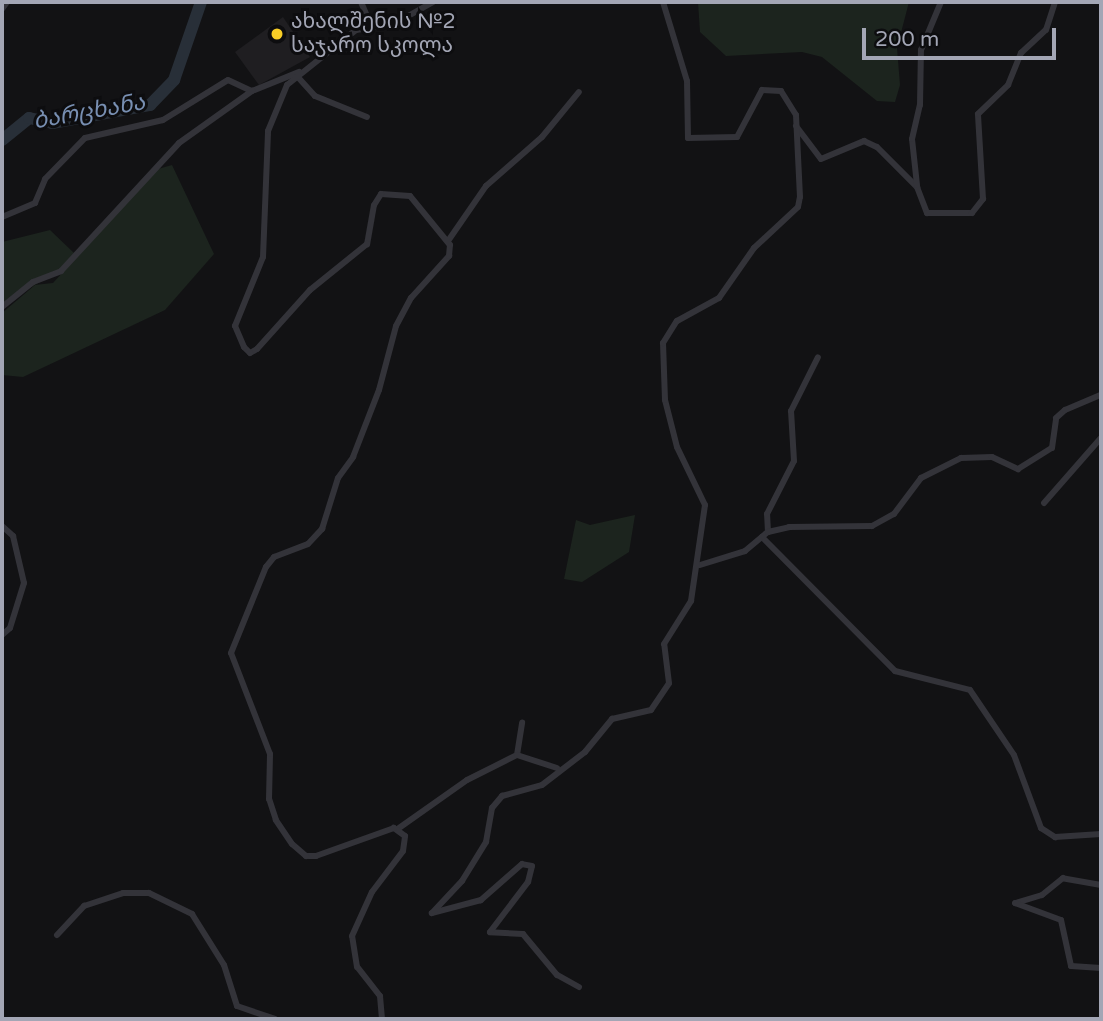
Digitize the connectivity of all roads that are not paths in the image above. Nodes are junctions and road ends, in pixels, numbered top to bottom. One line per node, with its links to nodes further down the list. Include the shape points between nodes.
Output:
1 (7, 2): 7 (street)
2 (360, 2): 8 (street)
3 (433, 2): 8 (street, via 394,24)
4 (663, 2): 13 (street, via 687,81 688,138 737,137 768,87 786,97)
5 (941, 2): 14 (street, via 921,50 920,105 912,139)
6 (1055, 2): 14 (street, via 1046,30 1021,53 1008,85 978,114 983,199 976,208 935,217 923,207)
7 (2, 9)
8 (371, 25): 9 (street)
9 (297, 74): 10 (street); 12 (street, via 315,96); 16 (street, via 280,96 268,131 263,257 235,326 244,347 250,353 257,349 310,290 363,249 382,194 410,196)
10 (252, 91): 15 (street, via 228,80 163,120 85,138 45,179 35,203); 17 (street, via 179,143 61,271 33,282)
11 (579, 92): 16 (street, via 542,137 486,186)
12 (367, 117)
13 (796, 124): 14 (street, via 821,159 864,141); 24 (street, via 798,206 754,248 719,298 677,321 663,343 666,400 677,447 703,492)
14 (917, 187)
15 (2, 217)
16 (448, 241): 29 (street, via 449,256 417,291 396,326 379,390 354,457 338,478 322,529 308,544 274,557 231,653 270,754 269,799 292,844 306,856 317,856)
17 (2, 307)
18 (818, 357): 23 (street, via 791,411 794,461 768,514)
19 (1101, 395): 23 (street, via 1056,418 1052,448 1018,469 975,454 921,478 894,514 872,526 842,523)
20 (1101, 438): 21 (street, via 1088,446)
21 (1044, 503)
22 (2, 526): 25 (street, via 13,536 24,583 10,628)
23 (765, 534): 24 (street, via 745,551); 30 (street, via 895,671 970,690 1014,755 1041,828 1055,837)
24 (700, 565): 28 (street, via 685,616 664,644 669,682 657,704 612,719 585,752)
25 (2, 635)
26 (522, 722): 27 (street)
27 (517, 755): 28 (street); 29 (street, via 467,780)
28 (557, 768): 34 (street, via 537,788 509,792 492,808 486,842 462,881 432,914 488,897 528,864 534,872 528,883 490,932 523,934 557,975)
29 (399, 828): 36 (street, via 406,841 403,851 372,892 352,936 357,967 380,996)
30 (1101, 834)
31 (1101, 886): 33 (street, via 1063,878 1042,895 1015,903 1061,920 1071,966)
32 (57, 935): 35 (street, via 84,906 123,893 149,893 192,915 224,965 237,1006)
33 (1101, 968)
34 (579, 987)
35 (275, 1019)
36 (382, 1019)

